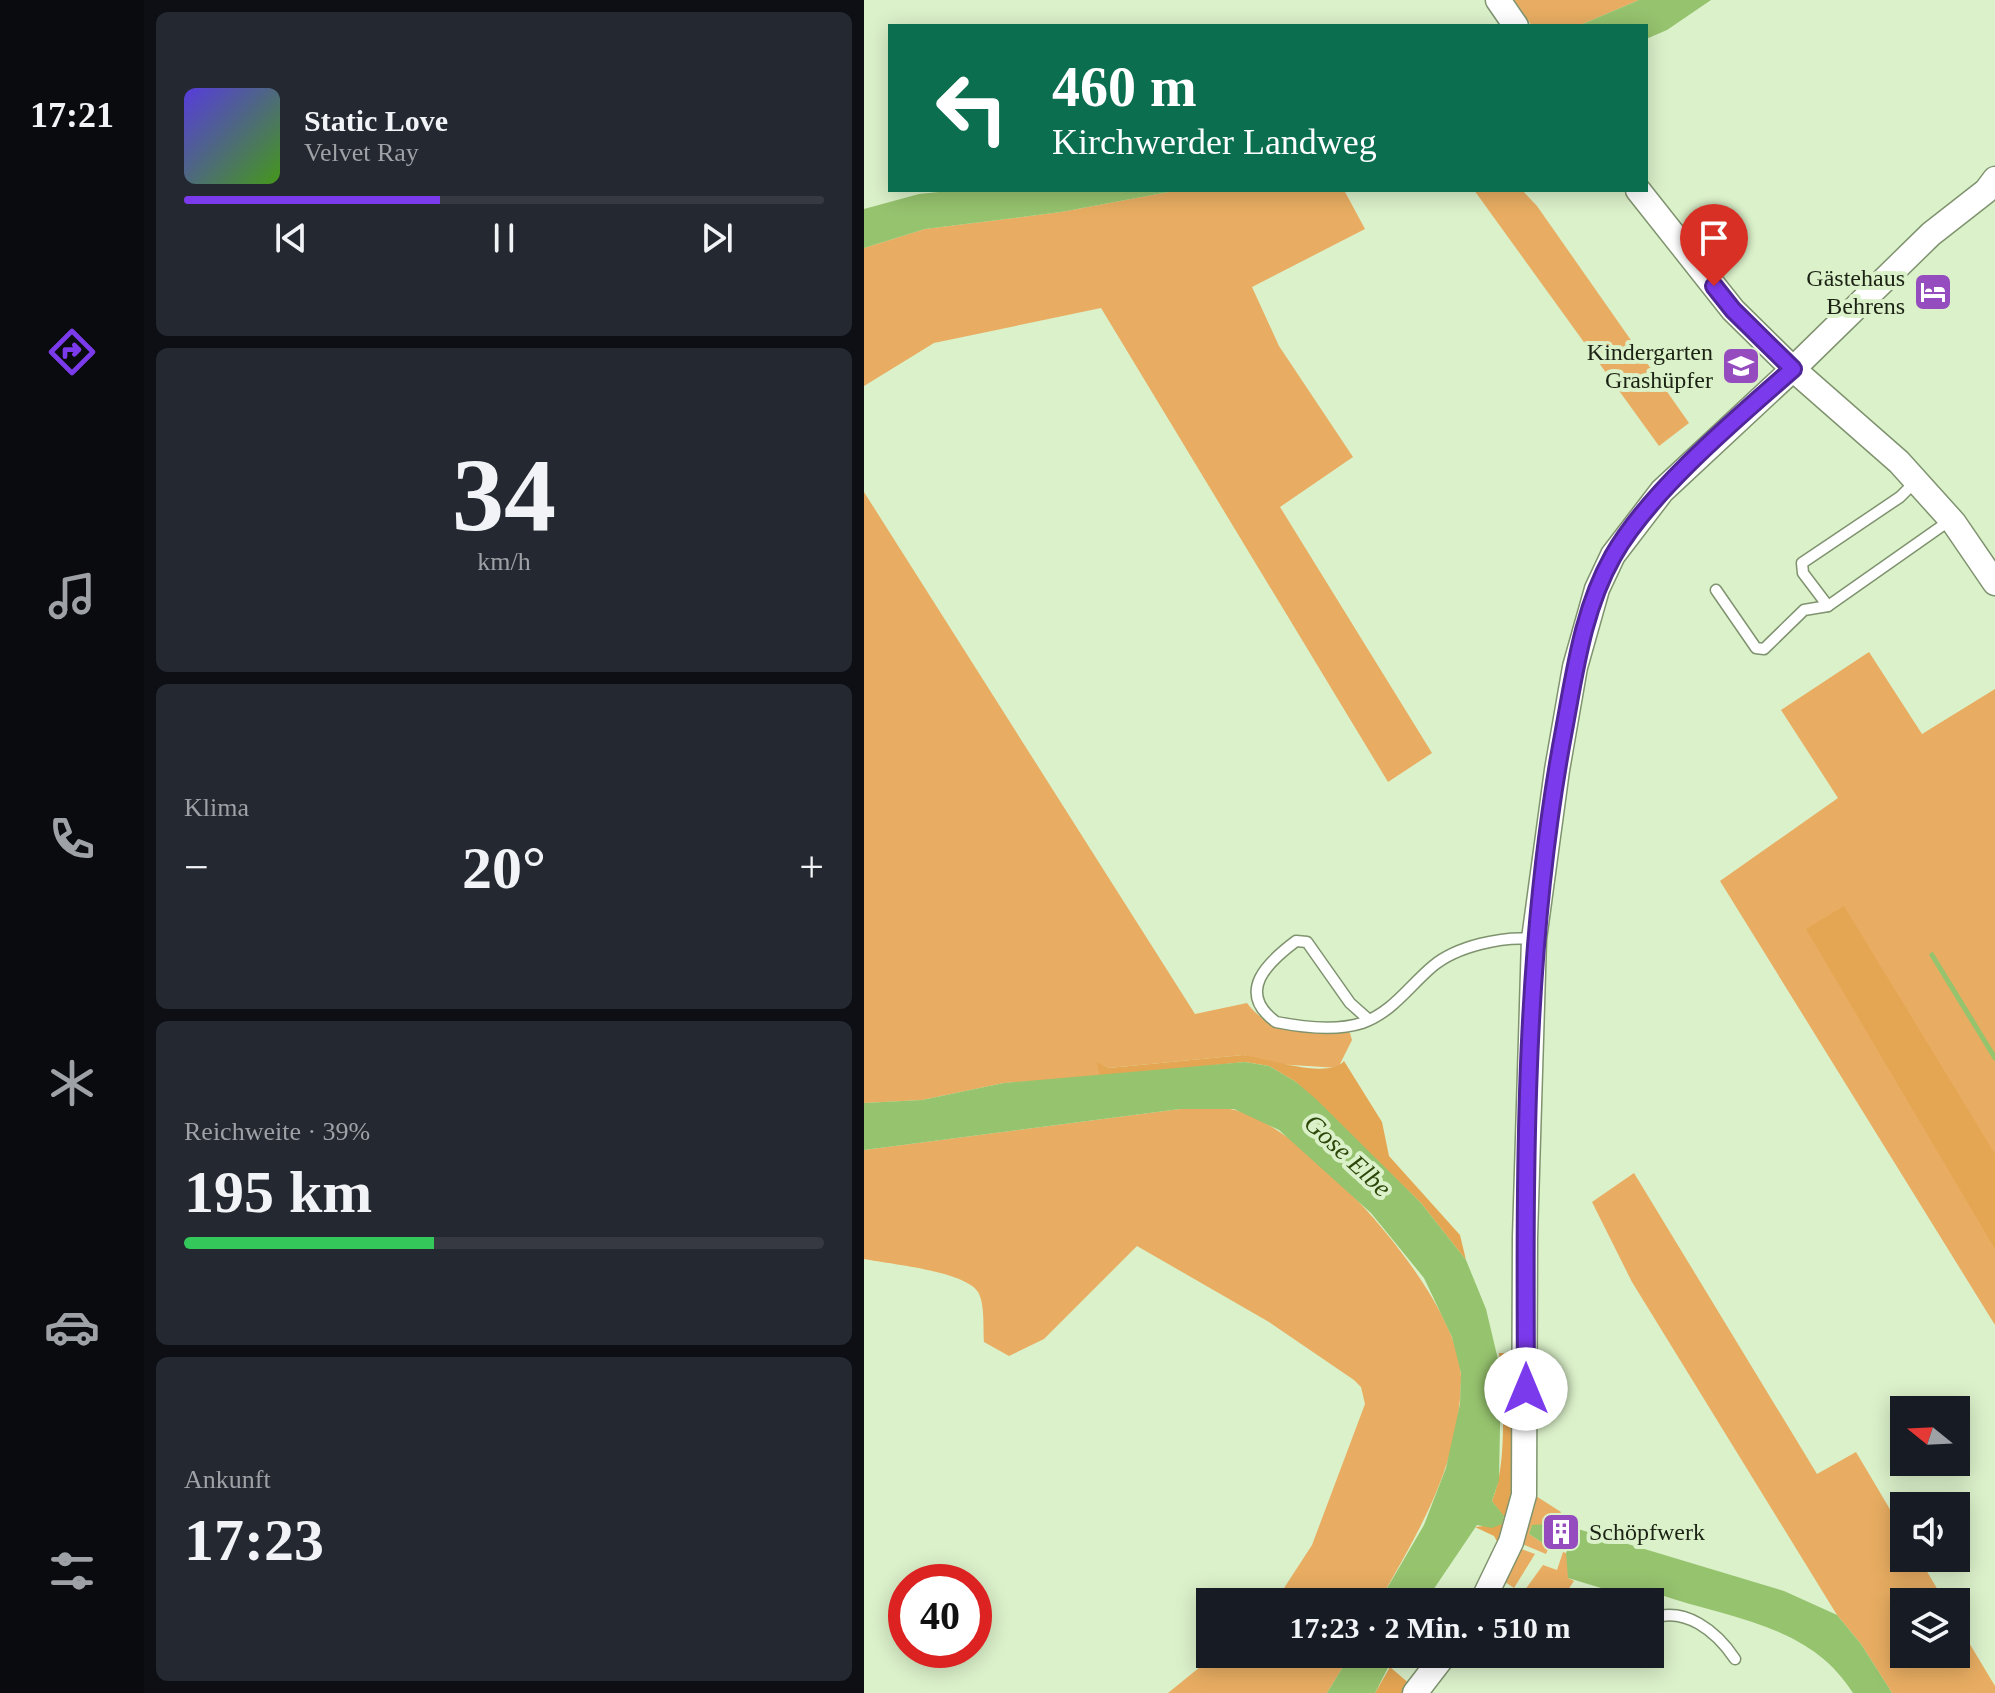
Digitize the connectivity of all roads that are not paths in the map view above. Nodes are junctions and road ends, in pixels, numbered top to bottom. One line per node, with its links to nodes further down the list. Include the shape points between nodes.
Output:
1 (1498, 0): 2 (street)
2 (1515, 24)
3 (1995, 179): 5 (street)
4 (1640, 192): 5 (street, via 1733,310)
5 (1793, 369): 6 (street); 11 (street, via 1662,491 1613,555 1597,589 1575,667)
6 (1916, 481): 7 (street); 10 (lane, via 1802,563 1803,573)
7 (1951, 520): 8 (street); 10 (lane)
8 (1995, 583)
9 (1716, 590): 10 (lane, via 1756,648 1764,649 1804,610)
10 (1828, 606)
11 (1534, 939): 12 (lane, via 1518,938 1446,957 1400,999); 13 (street, via 1525,1237 1526,1477 1517,1525)
12 (1368, 1019): 12 (lane, via 1340,1026 1276,1022 1260,1005 1260,976 1296,941 1307,942 1350,1003)
13 (1489, 1588)
14 (1664, 1615): 15 (lane, via 1680,1615 1720,1636)
15 (1735, 1659)
16 (1434, 1668): 17 (street)
17 (1415, 1693)

